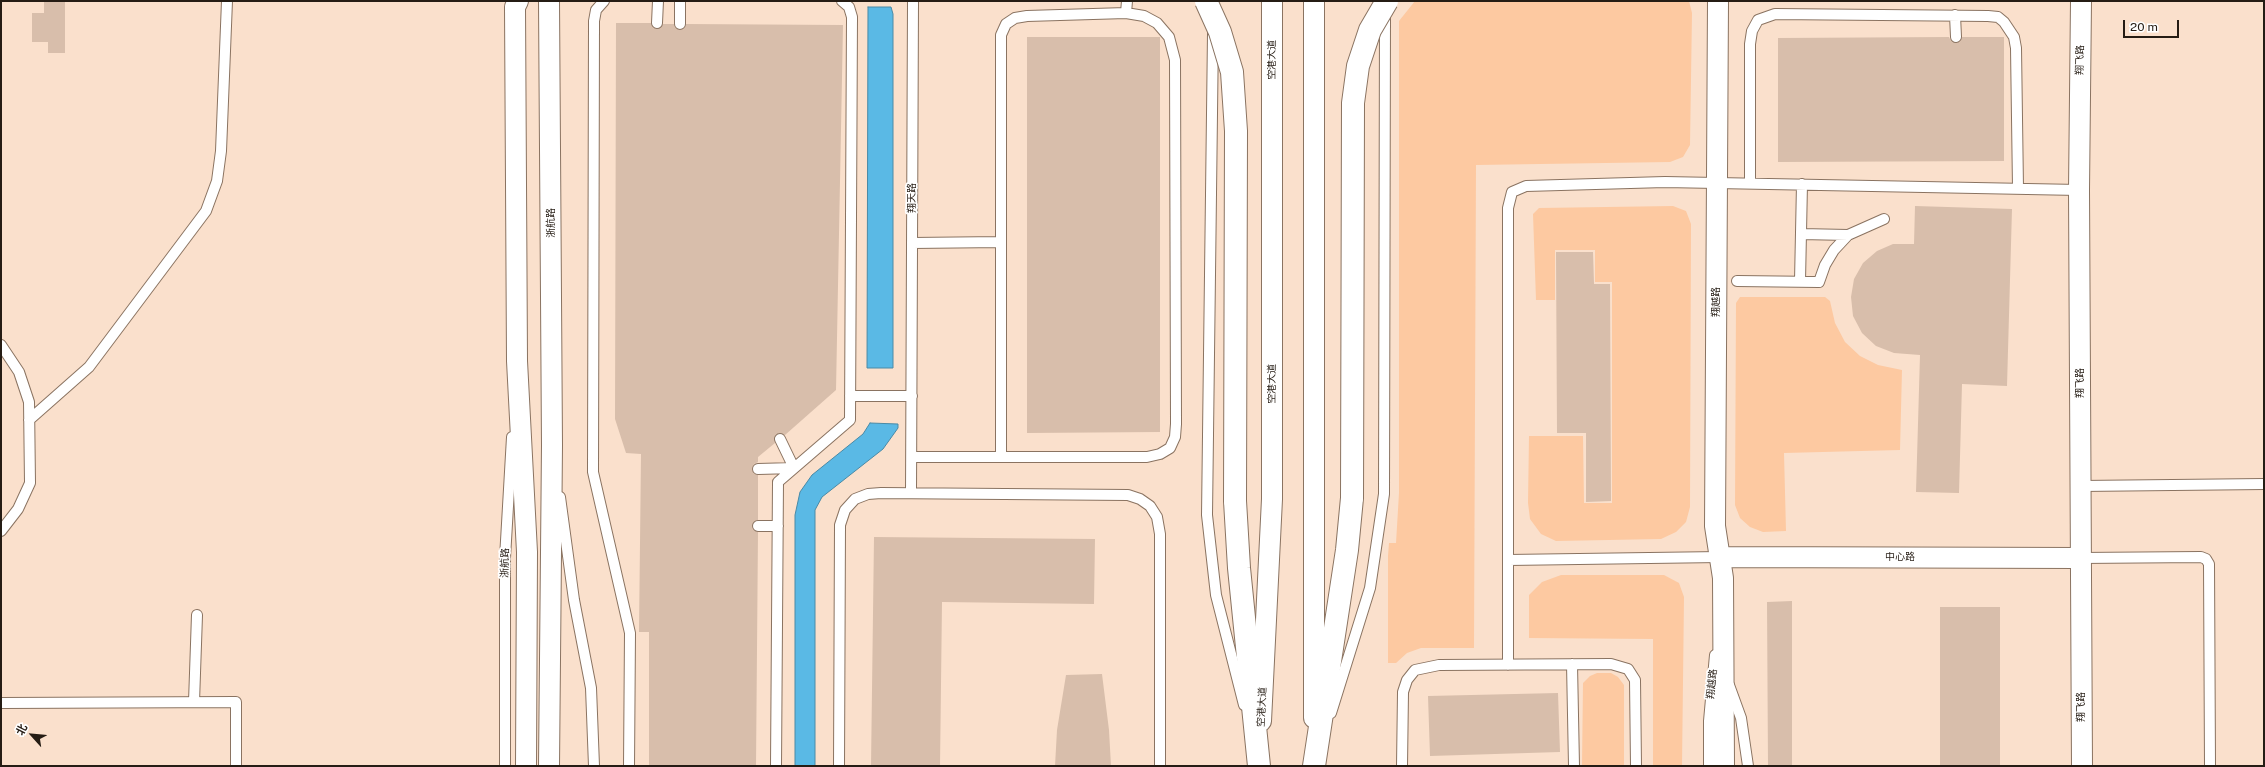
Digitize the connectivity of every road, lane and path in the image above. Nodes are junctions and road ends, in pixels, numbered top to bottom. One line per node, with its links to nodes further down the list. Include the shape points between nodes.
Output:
1 (227, 1): 38 (lane, via 221,151 217,181 206,211 89,367)
2 (518, 1): 35 (street, 浙航路, via 515,7)
3 (549, 1): 40 (street, 浙航路)
4 (604, 1): 66 (lane, via 596,10 594,21 593,472 630,633)
5 (658, 1): 19 (lane)
6 (680, 1): 20 (lane)
7 (842, 1): 36 (lane, via 849,7 852,17)
8 (912, 1): 31 (lane, 翔天路)
9 (1126, 1): 17 (lane)
10 (1206, 1): 70 (main road, 空港大道, bridge, via 1220,32 1232,72 1236,131 1235,501 1239,568)
11 (1213, 1): 70 (lane, via 1207,515 1216,595)
12 (1272, 1): 70 (street, 空港大道, via 1272,499)
13 (1314, 1): 71 (street)
14 (1386, 1): 71 (main road, bridge, via 1370,30 1358,66 1353,103 1352,498 1347,550); 71 (lane, via 1384,494 1370,588)
15 (1718, 1): 22 (street, 翔越路)
16 (2081, 1): 26 (street, 翔飞路)
17 (1126, 13): 30 (lane, via 1027,16 1015,18 1006,24 1001,35); 42 (lane, via 1144,16 1157,23 1169,37 1175,60 1175,437 1170,448 1148,457)
18 (1955, 15): 21 (lane); 23 (lane, via 1775,14 1758,20 1752,31 1750,44); 25 (lane, via 1998,17 2010,28 2014,36)
19 (657, 23)
20 (680, 24)
21 (1956, 37)
22 (1717, 182): 23 (lane); 51 (street, 翔越路, via 1715,526); 53 (lane, via 1526,186 1512,192 1508,208)
23 (1750, 182): 24 (lane)
24 (1802, 184): 25 (lane); 28 (lane)
25 (2018, 188): 26 (lane)
26 (2079, 190): 46 (street, 翔飞路)
27 (1884, 218): 29 (lane)
28 (1801, 234): 29 (lane); 33 (lane)
29 (1848, 235): 33 (lane, via 1834,250 1819,282)
30 (1001, 242): 31 (lane); 42 (lane)
31 (912, 243): 37 (lane, 翔天路)
32 (1737, 281): 33 (lane)
33 (1800, 281)
34 (1, 345): 38 (lane, via 19,372 29,402)
35 (517, 361): 62 (lane, 浙航路, via 505,558); 63 (street, 浙航路, via 527,552)
36 (850, 396): 37 (lane); 43 (lane, via 850,420)
37 (912, 396): 41 (lane, 翔天路)
38 (29, 420): 50 (lane, via 30,483 18,509)
39 (780, 439): 43 (lane)
40 (552, 445): 64 (street, 浙航路); 65 (lane, 浙航路, via 574,600 592,688)
41 (912, 457): 42 (lane); 47 (lane, 翔天路)
42 (1001, 457)
43 (794, 468): 44 (lane); 49 (lane, via 778,482)
44 (758, 469)
45 (2264, 484): 46 (lane)
46 (2081, 486): 52 (street, 翔飞路)
47 (911, 493): 68 (lane, via 868,494 855,499 845,510 840,525); 69 (lane, via 1128,495 1150,506 1157,517 1160,534)
48 (758, 526): 49 (lane)
49 (778, 526): 67 (lane)
50 (1, 531)
51 (1720, 557): 52 (street, 中心路); 53 (lane); 54 (street, 翔越路)
52 (2080, 558): 78 (street, 翔飞路); 79 (lane, via 2206,559 2209,564)
53 (1508, 560): 57 (lane)
54 (1723, 603): 58 (street, 翔越路); 75 (lane, 翔越路, via 1712,678)
55 (197, 615): 59 (lane)
56 (1572, 664): 57 (lane); 73 (lane); 74 (lane, via 1617,664 1632,672 1636,692)
57 (1508, 665): 72 (lane, via 1439,665 1415,670 1407,680 1403,692)
58 (1724, 669): 76 (street, 翔越路); 77 (lane, 翔越路, via 1741,718)
59 (194, 702): 60 (lane); 61 (lane, via 236,702)
60 (1, 703)
61 (236, 766)
62 (505, 766)
63 (526, 766)
64 (549, 766)
65 (594, 766)
66 (629, 766)
67 (776, 766)
68 (839, 766)
69 (1160, 766)
70 (1259, 766)
71 (1314, 766)
72 (1402, 766)
73 (1574, 766)
74 (1636, 766)
75 (1709, 766)
76 (1724, 766)
77 (1748, 766)
78 (2082, 766)
79 (2210, 766)

